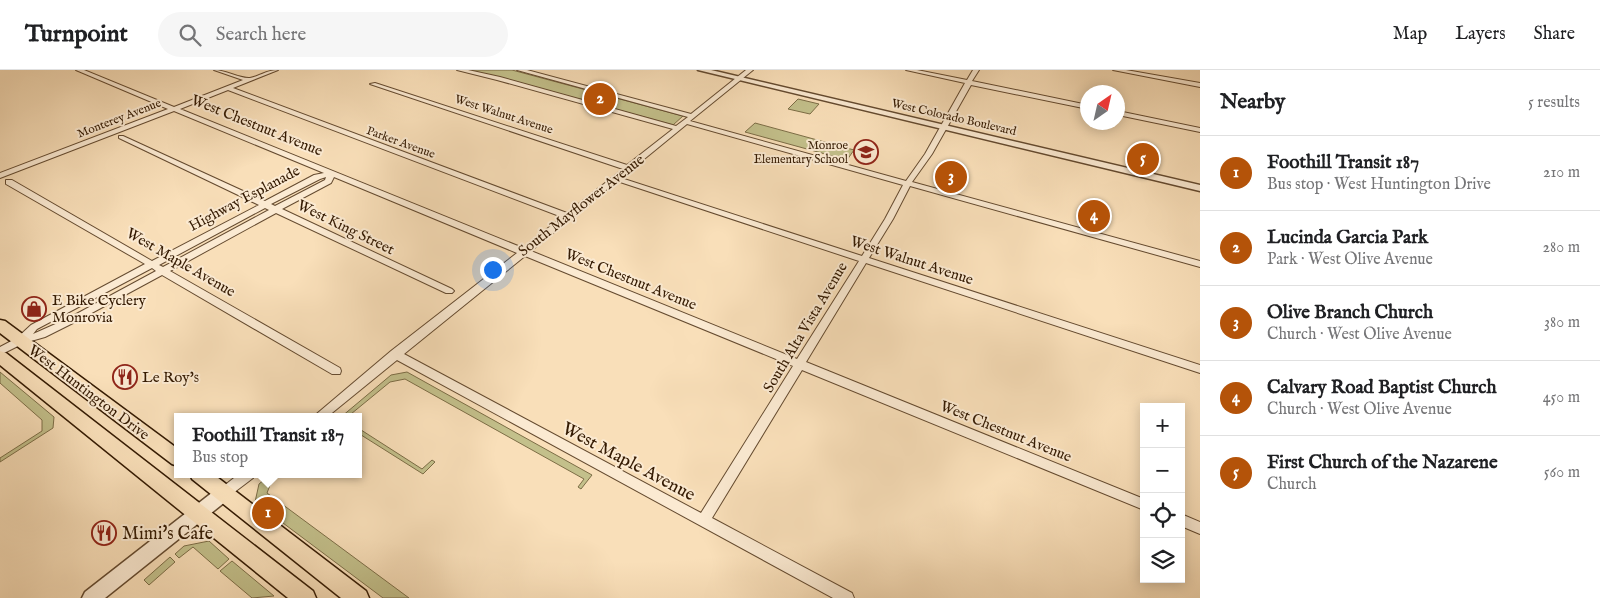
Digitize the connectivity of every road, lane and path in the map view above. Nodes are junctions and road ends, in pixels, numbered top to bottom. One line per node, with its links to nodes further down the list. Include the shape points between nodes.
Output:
1 (79, 70): 18 (street, West Chestnut Avenue)
2 (217, 70): 12 (street)
3 (275, 70): 12 (street, Monterey Avenue)
4 (460, 70): 23 (street)
5 (520, 70): 20 (street)
6 (702, 70): 11 (street, West Colorado Boulevard)
7 (750, 70): 11 (street, South Mayflower Avenue)
8 (909, 70): 13 (street)
9 (976, 70): 13 (street, South Alta Vista Avenue)
10 (1116, 70): 15 (street)
11 (738, 79): 20 (street, South Mayflower Avenue); 22 (street, West Colorado Boulevard)
12 (248, 80): 16 (street, Monterey Avenue)
13 (969, 82): 17 (street); 22 (street, South Alta Vista Avenue)
14 (373, 84): 26 (street, West Walnut Avenue)
15 (1200, 86)
16 (227, 88): 18 (street, Monterey Avenue); 35 (street, Parker Avenue)
17 (1080, 105)
18 (174, 108): 27 (street, West Chestnut Avenue); 28 (street, Monterey Avenue)
19 (1125, 114): 24 (street)
20 (692, 116): 21 (street, South Mayflower Avenue)
21 (685, 122): 23 (street, South Mayflower Avenue); 31 (street)
22 (942, 127): 31 (street, South Alta Vista Avenue); 32 (street, West Colorado Boulevard)
23 (677, 128): 26 (street, South Mayflower Avenue)
24 (1200, 130)
25 (121, 137): 33 (street, West King Street)
26 (628, 168): 29 (street, South Mayflower Avenue)
27 (332, 174): 33 (street, Highway Esplanade, via 317,177); 34 (street, Highway Esplanade, via 328,181); 36 (street, West Chestnut Avenue)
28 (0, 176)
29 (615, 178): 35 (street, South Mayflower Avenue); 37 (street, West Walnut Avenue)
30 (9, 182): 38 (street, West Maple Avenue)
31 (908, 183): 37 (street, South Alta Vista Avenue); 39 (street)
32 (1200, 188)
33 (266, 204): 34 (street, West King Street); 38 (street, Highway Esplanade)
34 (277, 209): 40 (street, Highway Esplanade); 41 (street, West King Street)
35 (568, 216): 36 (street, South Mayflower Avenue)
36 (522, 252): 45 (street, South Mayflower Avenue); 47 (street, West Chestnut Avenue)
37 (864, 259): 47 (street, South Alta Vista Avenue); 48 (street, West Walnut Avenue)
38 (152, 264): 40 (street, West Maple Avenue); 43 (street, Highway Esplanade, via 34,327)
39 (1200, 264)
40 (164, 270): 43 (street, Highway Esplanade, via 72,320); 49 (street, West Maple Avenue)
41 (449, 291)
42 (0, 325): 43 (main road, West Huntington Drive)
43 (20, 341): 44 (street, Highway Esplanade); 51 (main road, West Huntington Drive)
44 (0, 351)
45 (395, 354): 50 (street, South Mayflower Avenue); 57 (street, West Maple Avenue)
46 (0, 357): 56 (main road, West Huntington Drive)
47 (800, 365): 55 (street, West Chestnut Avenue); 57 (street, South Alta Vista Avenue)
48 (1200, 369)
49 (336, 371)
50 (324, 413)
51 (174, 456)
52 (204, 478): 54 (main road)
53 (243, 478): 54 (street)
54 (224, 493): 56 (street); 62 (main road)
55 (1140, 503)
56 (199, 513): 60 (street); 61 (main road, West Huntington Drive)
57 (703, 521): 63 (street, West Maple Avenue)
58 (1185, 522): 59 (street)
59 (1200, 528)
60 (91, 598)
61 (305, 598)
62 (358, 598)
63 (847, 598)

